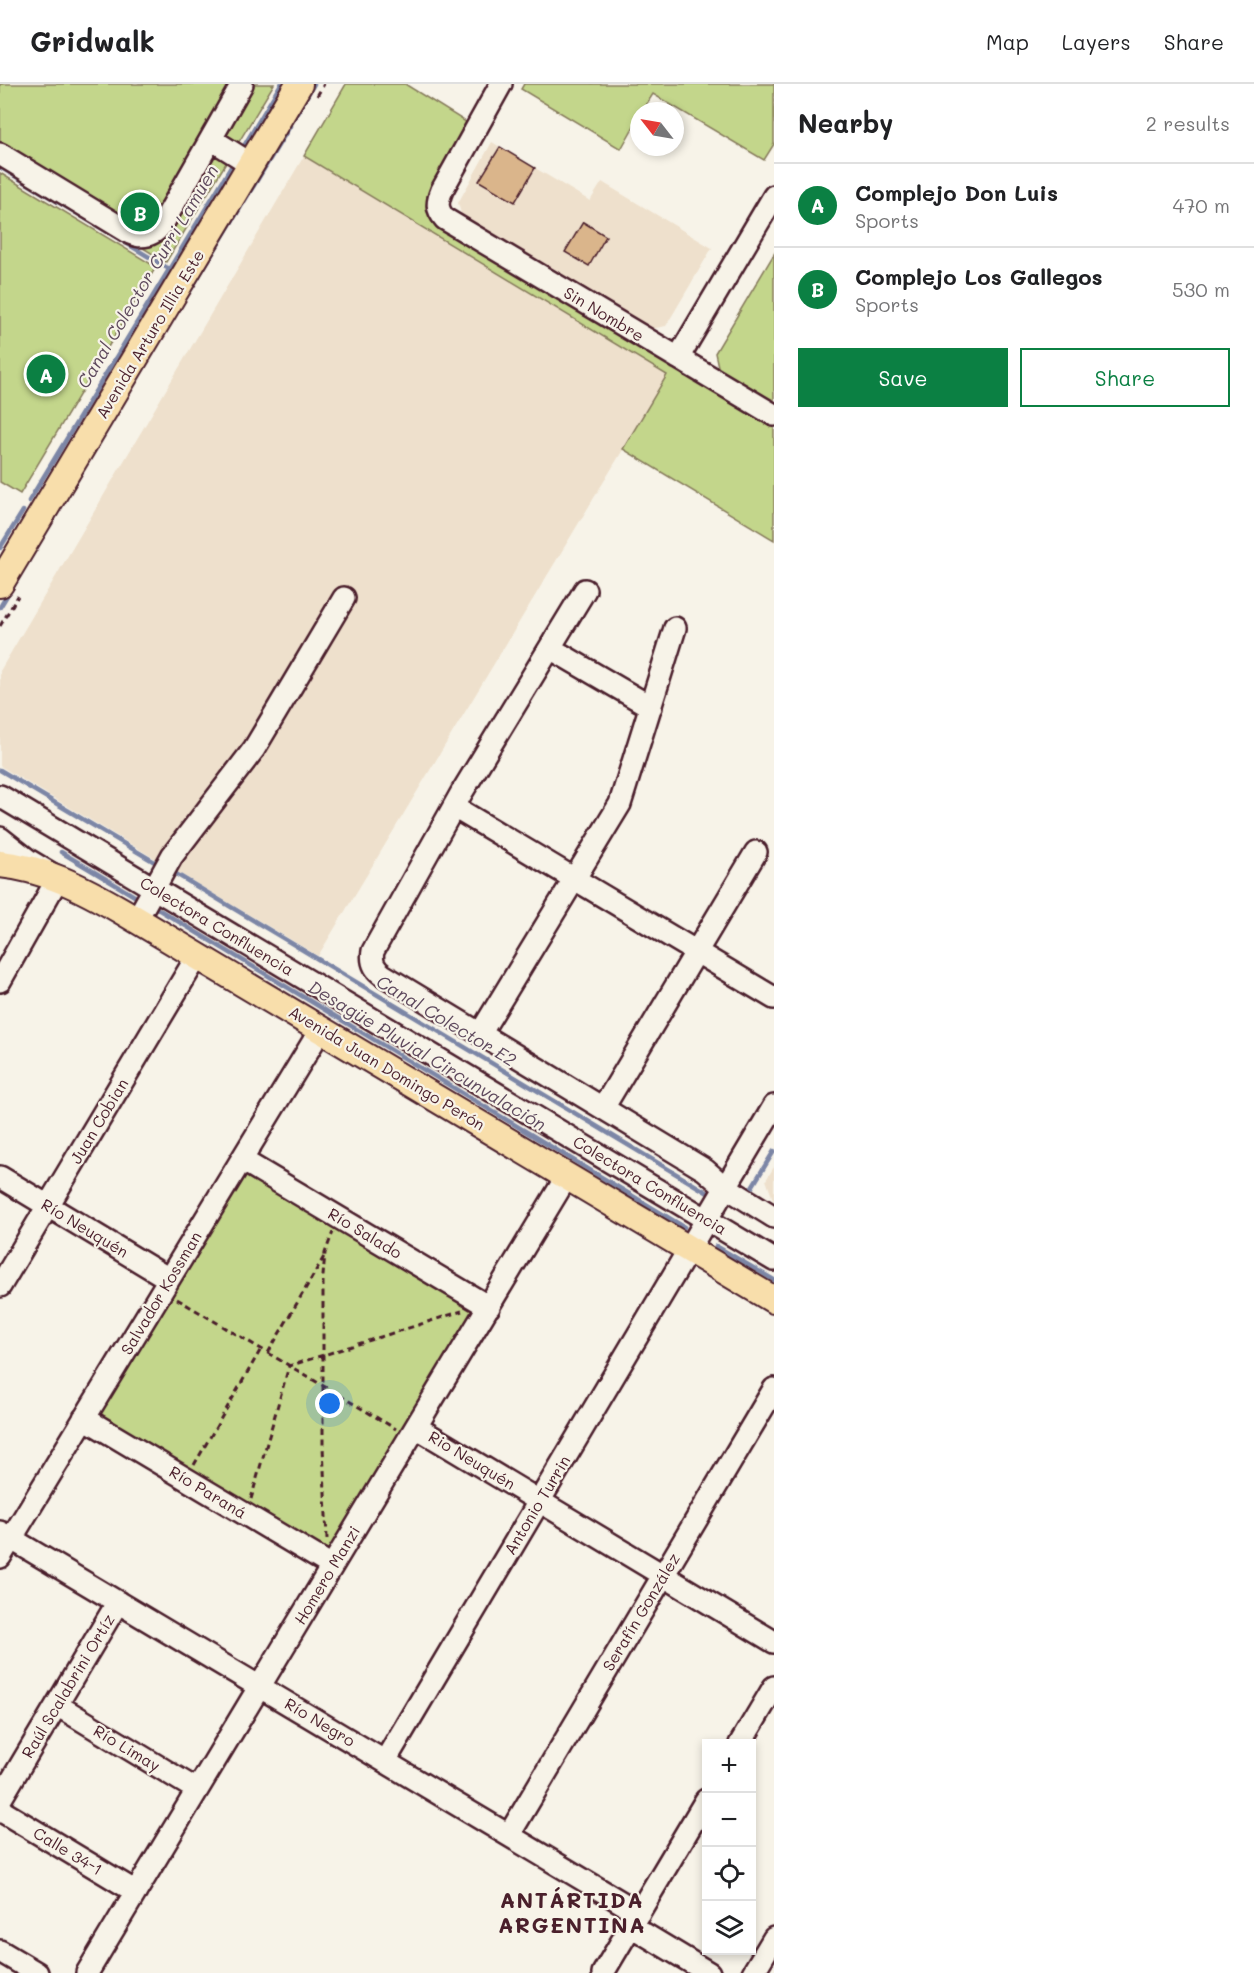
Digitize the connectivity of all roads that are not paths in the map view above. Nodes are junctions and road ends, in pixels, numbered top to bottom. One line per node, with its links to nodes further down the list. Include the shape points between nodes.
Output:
1 (242, 84): 4 (street)
2 (299, 84): 6 (main road, Avenida Arturo Illia Este)
3 (501, 84): 8 (street, Sin Nombre, via 442,190 438,209 445,219)
4 (210, 139): 5 (street, via 160,227 144,237 130,233); 6 (street)
5 (0, 154)
6 (252, 164): 10 (main road, Avenida Arturo Illia Este)
7 (774, 196): 8 (street)
8 (678, 358): 9 (street, Sin Nombre)
9 (774, 415)
10 (0, 585)
11 (585, 590): 14 (street)
12 (344, 598): 23 (street, via 254,749 179,846)
13 (675, 628): 15 (street)
14 (550, 648): 15 (street); 17 (street)
15 (651, 707): 22 (street, via 623,796)
16 (0, 796): 23 (street, Colectora Confluencia)
17 (454, 807): 22 (street); 30 (street, via 372,961 379,973)
18 (0, 838): 21 (street, Avenida Juan Domingo Perón)
19 (756, 852): 25 (street)
20 (0, 864): 21 (main road)
21 (58, 878): 24 (main road, Avenida Juan Domingo Perón); 27 (street)
22 (575, 879): 25 (street); 30 (street)
23 (154, 888): 24 (street); 39 (street, Colectora Confluencia)
24 (137, 919): 26 (main road, Avenida Juan Domingo Perón)
25 (696, 951): 28 (street); 32 (street)
26 (198, 955): 29 (main road, Avenida Juan Domingo Perón); 37 (street, Juan Cobian)
27 (0, 981)
28 (774, 998)
29 (321, 1029): 33 (street, Salvador Kossman); 34 (main road, Avenida Juan Domingo Perón)
30 (480, 1034): 32 (street)
31 (774, 1106): 36 (street, Antonio Turrin)
32 (603, 1108): 36 (street, via 705,1170)
33 (242, 1160): 43 (street, Salvador Kossman); 45 (street, Río Salado)
34 (567, 1176): 40 (main road, Avenida Juan Domingo Perón); 45 (street, Homero Manzi)
35 (0, 1177): 37 (street, Río Neuquén)
36 (725, 1187): 38 (street); 39 (street, Antonio Turrin)
37 (48, 1206): 42 (street, Juan Cobian); 43 (street, Río Neuquén)
38 (774, 1216)
39 (706, 1219): 40 (street, Antonio Turrin); 41 (street, Colectora Confluencia)
40 (688, 1249): 44 (main road, Avenida Juan Domingo Perón); 49 (street, Antonio Turrin)
41 (773, 1257)
42 (0, 1286)
43 (172, 1289): 47 (street, Salvador Kossman)
44 (774, 1300)
45 (489, 1307): 48 (street, Homero Manzi)
46 (774, 1389): 53 (street, Serafín González)
47 (84, 1418): 50 (street, Salvador Kossman); 52 (street, Río Paraná)
48 (407, 1428): 49 (street, Rio Neuquén); 52 (street, Homero Manzi)
49 (540, 1501): 53 (street, Rio Neuquén); 60 (street, Antonio Turrin)
50 (6, 1535): 51 (street, Salvador Kossman); 54 (street, Río Negro)
51 (0, 1557)
52 (333, 1566): 56 (street, Homero Manzi)
53 (663, 1575): 55 (street, Rio Neuquén); 65 (street, Serafín González)
54 (118, 1602): 56 (street, Río Negro); 58 (street, Raúl Scalabrini Ortíz)
55 (774, 1642)
56 (260, 1687): 60 (street, Río Negro); 61 (street, Homero Manzi)
57 (774, 1687): 59 (street)
58 (57, 1706): 61 (street, Río Limay); 62 (street, Raúl Scalabrini Ortíz)
59 (742, 1739)
60 (384, 1761): 65 (street, Río Negro)
61 (197, 1790): 66 (street, Homero Manzi)
62 (0, 1800)
63 (702, 1807): 67 (street)
64 (0, 1810): 66 (street, Calle 34-1)
65 (509, 1835): 67 (street, Río Negro)
66 (136, 1892): 71 (street, Homero Manzi)
67 (635, 1919): 72 (street); 73 (street, Río Negro)
68 (774, 1938): 74 (street)
69 (0, 1951): 70 (street)
70 (37, 1973)
71 (87, 1973)
72 (603, 1973)
73 (709, 1973)
74 (753, 1973)

